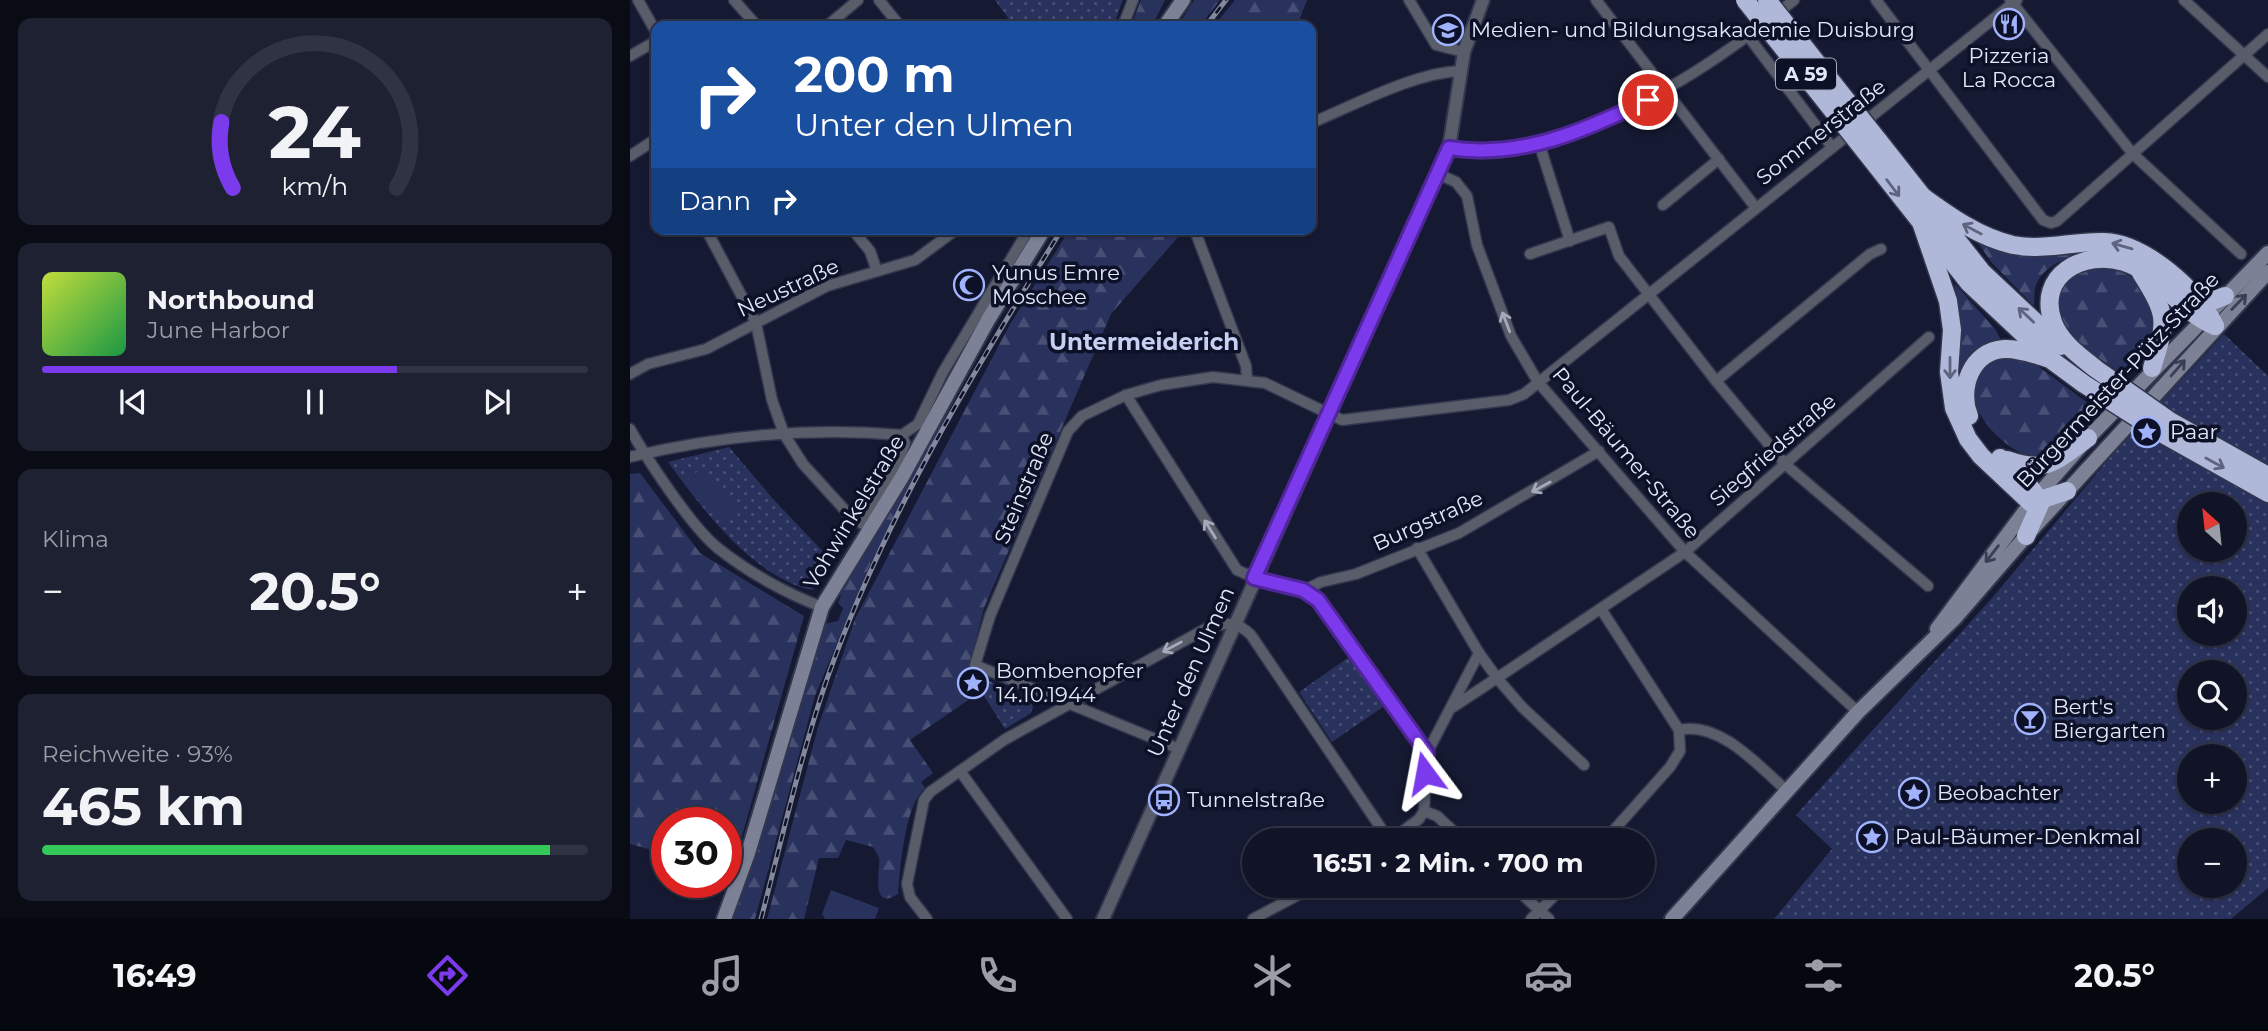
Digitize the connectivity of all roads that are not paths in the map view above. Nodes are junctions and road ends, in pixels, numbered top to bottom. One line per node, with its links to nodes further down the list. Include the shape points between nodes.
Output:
1 (638, 0): 21 (street)
2 (734, 0): 17 (street)
3 (858, 0): 18 (street)
4 (879, 0): 19 (street)
5 (1133, 0): 20 (street)
6 (1182, 0): 16 (main road)
7 (1409, 0): 25 (street, via 1436,45)
8 (1483, 0): 25 (street, Unter den Ulmen)
9 (1596, 0): 31 (street)
10 (1745, 0): 35 (highway, A 59, bridge)
11 (1767, 0): 35 (highway, A 59, bridge)
12 (1794, 0): 23 (street)
13 (1876, 0): 28 (street)
14 (2183, 0): 26 (street)
15 (2013, 1): 28 (street, Sommerstraße); 38 (street)
16 (1175, 7)
17 (753, 21)
18 (833, 21)
19 (896, 21)
20 (1125, 21)
21 (651, 23)
22 (2268, 34): 26 (street)
23 (1748, 36): 31 (street); 36 (street)
24 (651, 44): 27 (street)
25 (1464, 52): 29 (street, Unter den Ulmen)
26 (2244, 55): 30 (street); 38 (street)
27 (630, 56)
28 (1929, 70): 36 (street, Sommerstraße); 38 (street, via 2043,220 2057,221)
29 (1460, 71): 32 (street, via 1446,71); 37 (street, Unter den Ulmen)
30 (2268, 76)
31 (1666, 91): 34 (street); 40 (street)
32 (1316, 121)
33 (651, 142): 39 (street)
34 (1539, 143): 37 (street, via 1482,153); 52 (street)
35 (1871, 145): 42 (highway, A 59); 45 (highway, A 59, one-way to 45)
36 (1832, 147): 44 (street, Sommerstraße)
37 (1449, 148): 41 (street, Unter den Ulmen)
38 (2133, 154): 56 (street)
39 (630, 156)
40 (1719, 159): 43 (street); 44 (street)
41 (1438, 174): 71 (street, Paul-Bäumer-Straße, one-way to 41, via 1511,336 1477,245 1467,196 1456,182); 73 (street, Unter den Ulmen)
42 (1919, 194): 62 (highway, one-way to 42, via 2141,253 2125,246 2106,242 2058,248 2009,244 1974,230); 65 (highway, A 59, one-way to 42, via 2055,342 2001,291)
43 (1663, 205)
44 (1756, 208): 60 (street, Sommerstraße)
45 (1922, 225): 66 (highway, A 59, via 1969,283); 86 (highway, one-way to 86, via 1948,301 1954,408 1981,456)
46 (709, 235): 63 (street)
47 (857, 235): 58 (street, via 870,251)
48 (949, 235): 58 (street, Neustraße, via 915,260)
49 (1025, 235): 76 (street, via 943,372 918,424)
50 (1040, 235): 93 (main road, Vohwinkelstraße)
51 (1197, 235): 69 (street)
52 (1570, 241): 55 (street); 60 (street, via 1609,227 1619,256)
53 (1881, 249): 70 (street)
54 (2268, 253): 61 (main road, Bürgermeister-Pütz-Straße)
55 (1530, 254)
56 (2241, 254)
57 (2139, 270): 62 (highway); 65 (highway, via 2111,258 2086,259 2070,265 2056,280 2050,312); 67 (highway, via 2163,314 2163,334)
58 (877, 271): 63 (street, Neustraße, via 827,286)
59 (2266, 277): 62 (main road, Bürgermeister-Pütz-Straße, one-way to 59)
60 (1648, 293): 70 (street); 71 (street, Sommerstraße)
61 (2225, 296): 62 (highway, via 2209,302)
62 (2205, 314): 67 (main road, Bürgermeister-Pütz-Straße); 84 (main road, Bürgermeister-Pütz-Straße, one-way to 62)
63 (756, 323): 68 (street, Neustraße, via 706,349); 75 (street)
64 (1929, 337): 82 (street, Siegfriedstraße)
65 (2074, 352): 83 (highway, A 59, bridge, via 2170,421)
66 (2050, 359): 81 (highway, via 2002,349 1988,353 1968,374 1966,410 1979,435); 85 (highway, A 59, one-way to 85, bridge, via 2161,433)
67 (2152, 368): 77 (main road, Bürgermeister-Pütz-Straße)
68 (630, 374)
69 (1247, 379): 72 (street, Steinstraße, via 1189,380); 73 (street, Steinstraße, via 1296,396)
70 (1716, 381): 82 (street)
71 (1538, 382): 73 (street, Sommerstraße, via 1509,400 1342,419); 78 (street, Paul-Bäumer-Straße)
72 (1126, 396): 90 (street, one-way to 72, via 1237,570 1229,559); 99 (street, Steinstraße, via 1082,416 1068,431 990,616 975,666)
73 (1328, 414): 90 (street, Unter den Ulmen)
74 (630, 429): 79 (street)
75 (783, 434): 76 (street); 76 (street, via 803,464 854,520 863,524 901,455); 79 (street, via 720,439)
76 (902, 435)
77 (2088, 438): 81 (highway, via 2046,466 2028,467); 86 (main road, Bürgermeister-Pütz-Straße)
78 (1599, 451): 88 (street, Burgstraße, one-way to 88, via 1459,533); 89 (street, Paul-Bäumer-Straße)
79 (644, 454): 80 (street); 93 (street, via 718,548 796,597)
80 (630, 457)
81 (1999, 457): 86 (highway)
82 (1786, 465): 89 (street, Siegfriedstraße); 91 (street)
83 (2268, 476)
84 (2067, 491): 86 (highway); 87 (main road, Bürgermeister-Pütz-Straße)
85 (2268, 494)
86 (2036, 500): 87 (highway); 96 (main road, Bürgermeister-Pütz-Straße, one-way to 96, via 1952,604)
87 (2026, 536): 96 (main road, Bürgermeister-Pütz-Straße, via 1955,618)
88 (1417, 548): 92 (street, Burgstraße); 97 (street)
89 (1685, 552): 94 (street, Siegfriedstraße); 101 (street, Paul-Bäumer-Straße)
90 (1254, 578): 92 (street); 95 (street, Unter den Ulmen)
91 (1928, 586)
92 (1303, 590): 104 (street, via 1318,600)
93 (822, 607): 117 (main road, Vohwinkelstraße)
94 (1601, 609): 98 (street, Siegfriedstraße); 102 (street)
95 (1235, 623): 99 (street, one-way to 99, via 1209,627); 103 (street, Unter den Ulmen); 109 (street, via 1251,635)
96 (1928, 642): 101 (main road, Bürgermeister-Pütz-Straße)
97 (1479, 653): 98 (street); 100 (street)
98 (1497, 678): 100 (street, Siegfriedstraße); 105 (street)
99 (1066, 703): 103 (street); 106 (street)
100 (1450, 709): 104 (street)
101 (1858, 712): 107 (main road, Bürgermeister-Pütz-Straße)
102 (1679, 730): 107 (street, via 1697,727 1712,734 1746,755); 112 (street, via 1680,751 1670,767)
103 (1178, 748): 120 (street, Unter den Ulmen)
104 (1427, 753): 108 (street)
105 (1584, 765)
106 (960, 771): 118 (street, via 924,800 907,884 910,897); 119 (street)
107 (1787, 791): 124 (main road, Bürgermeister-Pütz-Straße)
108 (1424, 811): 110 (street); 111 (street)
109 (1382, 828)
110 (1407, 828)
111 (1450, 828)
112 (1616, 828)
113 (1292, 898): 121 (street)
114 (1526, 898): 116 (street)
115 (1553, 898): 116 (street)
116 (1541, 911): 122 (street); 123 (street)
117 (724, 919)
118 (927, 919)
119 (1067, 919)
120 (1103, 919)
121 (1252, 919)
122 (1531, 919)
123 (1549, 919)
124 (1672, 919)

